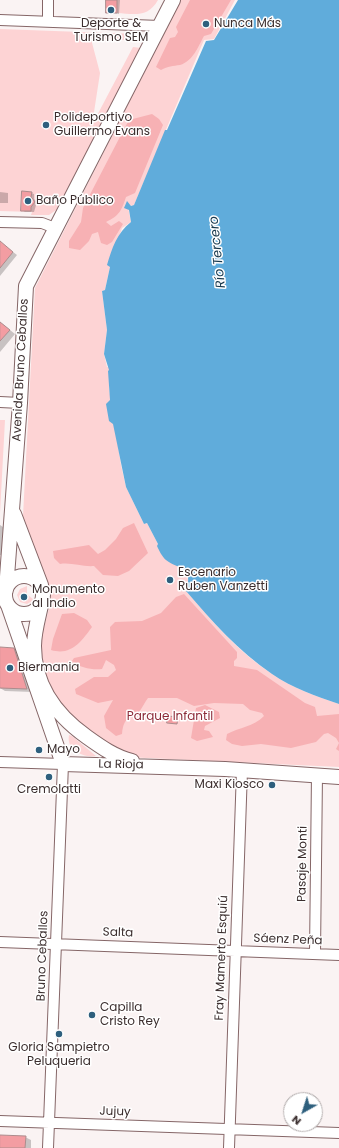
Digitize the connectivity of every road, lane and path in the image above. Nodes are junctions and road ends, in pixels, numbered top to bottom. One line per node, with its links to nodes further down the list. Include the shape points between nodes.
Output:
1 (48, 0): 4 (street)
2 (173, 0): 5 (main road, Avenida Bruno Ceballos)
3 (0, 20): 4 (street)
4 (48, 21): 5 (street)
5 (160, 26): 7 (main road, Avenida Bruno Ceballos)
6 (0, 222): 7 (street, via 42,223)
7 (55, 228): 9 (main road, Avenida Bruno Ceballos, via 26,286)
8 (0, 402): 9 (street)
9 (20, 403): 10 (main road, Avenida Bruno Ceballos)
10 (13, 512): 11 (main road, Avenida Bruno Ceballos); 12 (main road, Avenida Bruno Ceballos)
11 (6, 584): 12 (main road, via 21,577 30,577); 14 (main road)
12 (41, 585): 13 (main road)
13 (42, 601): 14 (main road, via 37,609 28,614 18,613); 17 (main road, via 35,655 43,686 55,709 70,724 118,757)
14 (8, 607): 16 (main road)
15 (0, 762): 16 (street, La Rioja)
16 (63, 764): 17 (main road, La Rioja); 23 (street, Bruno Ceballos)
17 (152, 766): 18 (main road, La Rioja)
18 (242, 770): 20 (main road, La Rioja); 24 (street, Fray Mamerto Esquiú)
19 (339, 773): 20 (main road)
20 (317, 774): 21 (main road); 25 (street, Pasaje Monti)
21 (339, 777)
22 (0, 942): 23 (street, Salta)
23 (57, 944): 24 (street, Salta); 28 (street, Bruno Ceballos)
24 (236, 951): 25 (street, Sáenz Peña); 29 (street, Fray Mamerto Esquiú)
25 (315, 954): 26 (street, Sáenz Peña)
26 (339, 955)
27 (0, 1121): 28 (street, Jujuy)
28 (49, 1123): 29 (street, Jujuy); 31 (street, Bruno Ceballos)
29 (229, 1129): 30 (street, Jujuy); 32 (street, Fray Mamerto Esquiú)
30 (339, 1133)
31 (48, 1148)
32 (229, 1148)

